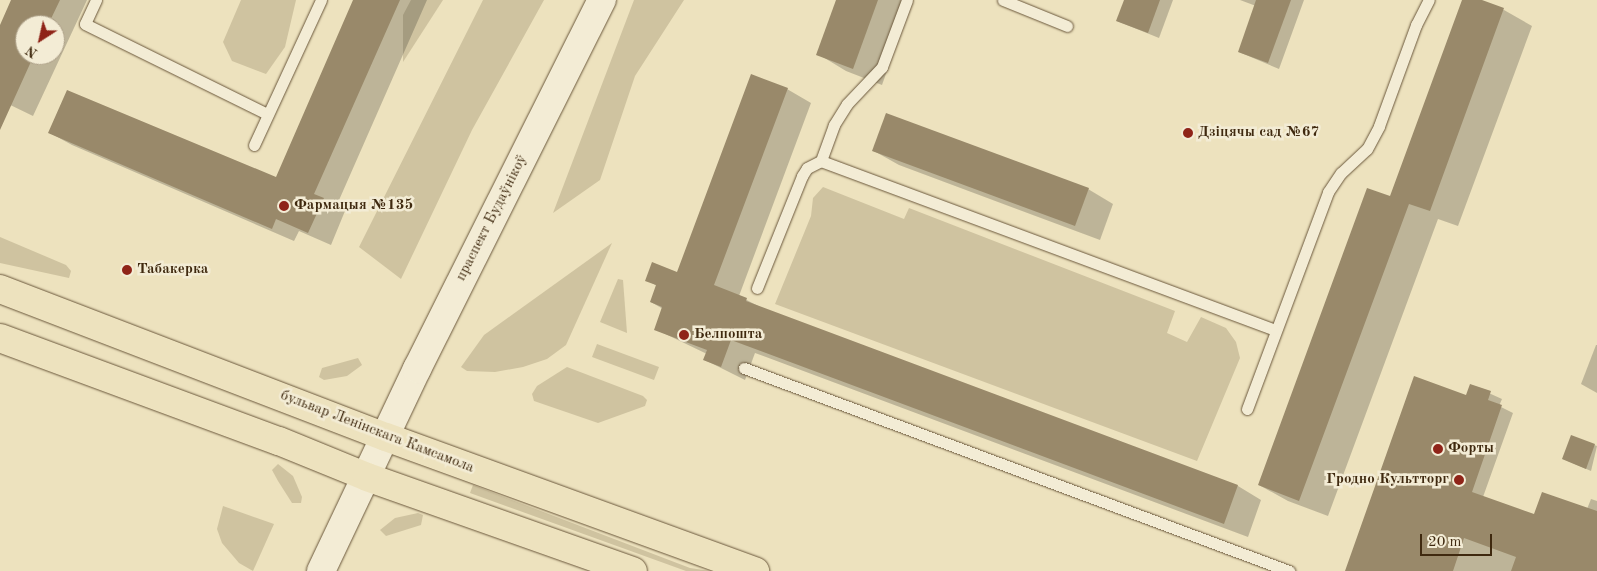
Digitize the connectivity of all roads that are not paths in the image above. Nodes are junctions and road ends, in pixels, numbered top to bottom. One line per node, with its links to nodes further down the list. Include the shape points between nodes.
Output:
1 (96, 0): 8 (lane, via 85,24)
2 (321, 0): 8 (lane)
3 (602, 0): 17 (street, праспект Будаўнікоў, via 417,369)
4 (907, 0): 10 (lane, via 882,67 848,104 834,125)
5 (1003, 0): 7 (lane)
6 (1429, 0): 13 (lane, via 1416,24 1380,126 1366,149 1341,173 1328,192)
7 (1067, 26)
8 (268, 114): 9 (lane)
9 (254, 144)
10 (821, 161): 11 (lane, via 807,168 802,176); 13 (lane)
11 (757, 288)
12 (0, 289): 17 (main road, бульвар Ленінскага Камсамола)
13 (1276, 330): 16 (lane)
14 (0, 338): 18 (main road)
15 (744, 368): 22 (lane)
16 (1247, 409)
17 (386, 438): 18 (street, праспект Будаўнікоў); 21 (main road, бульвар Ленінскага Камсамола)
18 (367, 477): 19 (street, праспект Будаўнікоў); 20 (main road)
19 (321, 571)
20 (633, 571)
21 (755, 571)
22 (1289, 571)

